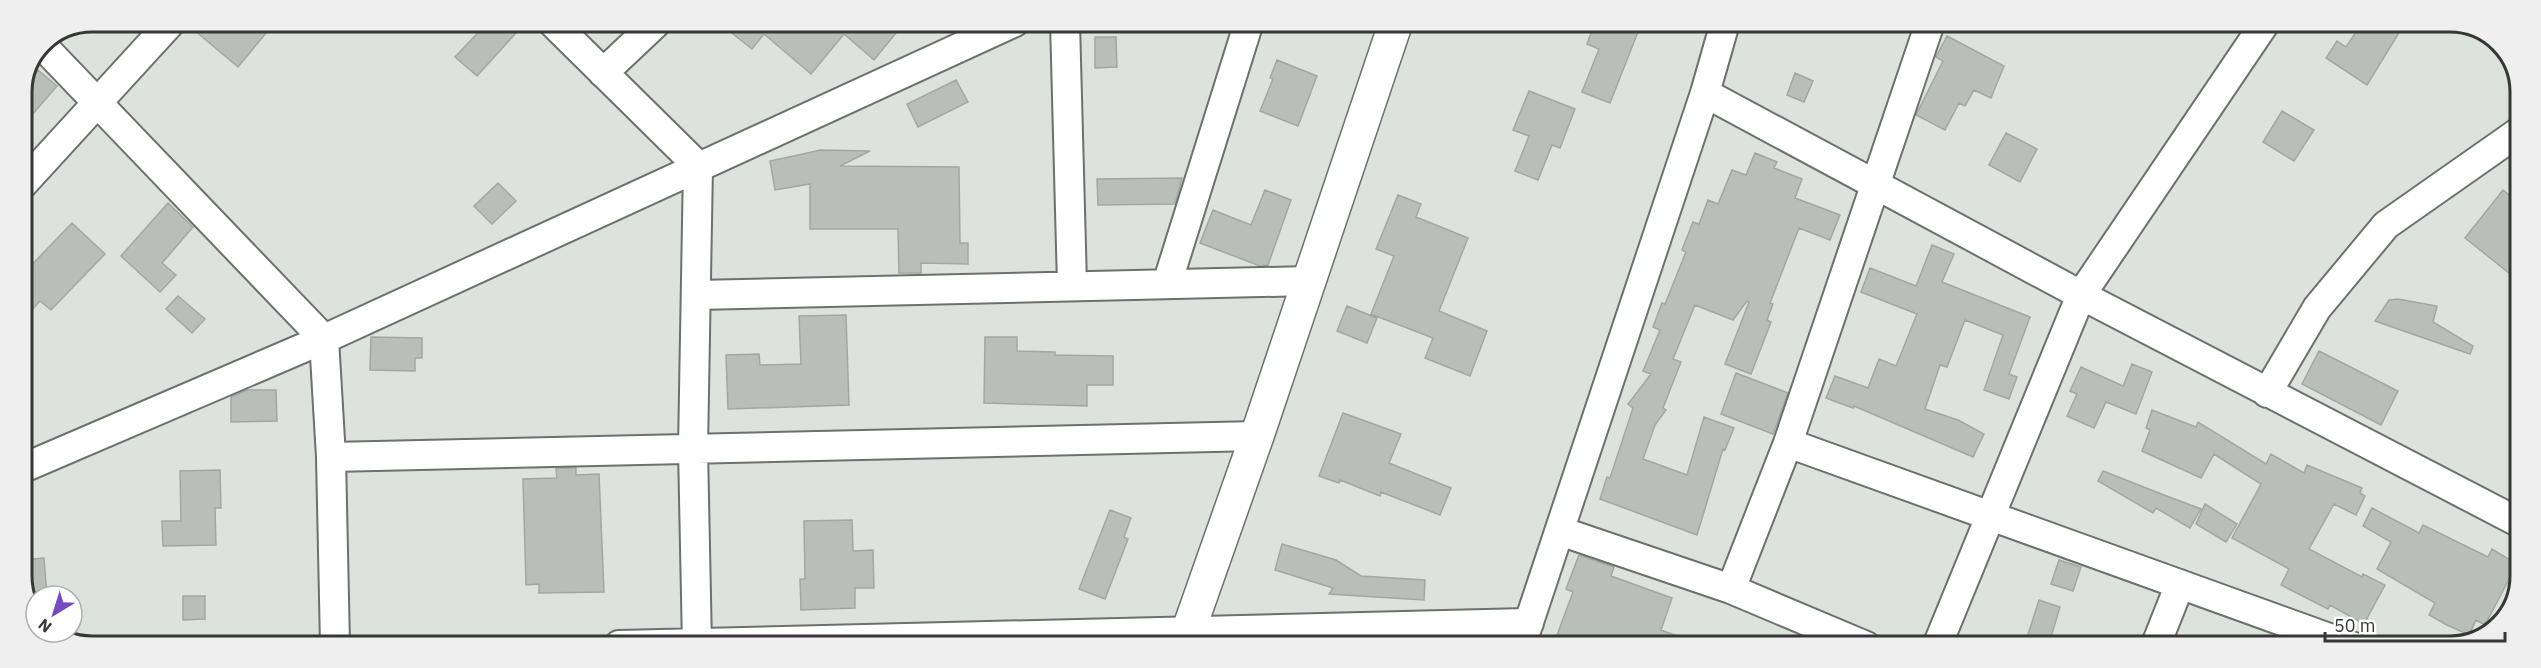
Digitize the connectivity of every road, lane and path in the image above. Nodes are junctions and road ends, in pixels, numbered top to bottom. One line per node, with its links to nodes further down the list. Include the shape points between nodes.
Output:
1 (162, 32): 14 (street)
2 (562, 32): 12 (street)
3 (646, 32): 12 (street)
4 (993, 32): 16 (street)
5 (1065, 32): 21 (street)
6 (1246, 32): 20 (street)
7 (1393, 32): 19 (street)
8 (1722, 32): 13 (street)
9 (1927, 32): 18 (street)
10 (2259, 32): 23 (street)
11 (48, 51): 14 (street)
12 (603, 73): 16 (street)
13 (1704, 93): 18 (street); 33 (street)
14 (97, 102): 17 (street); 24 (street)
15 (2509, 142): 25 (street, via 2386,225 2317,308)
16 (698, 166): 22 (street); 24 (street)
17 (32, 174)
18 (1875, 186): 23 (street); 27 (street)
19 (1309, 281): 20 (street); 26 (street)
20 (1167, 284): 21 (street)
21 (1072, 285): 22 (street)
22 (697, 295): 28 (street)
23 (2081, 295): 25 (street); 31 (street)
24 (324, 339): 29 (street); 30 (street)
25 (2267, 393): 32 (street)
26 (1257, 436): 28 (street); 39 (street)
27 (1788, 443): 31 (street); 35 (street)
28 (693, 448): 29 (street); 38 (street)
29 (331, 457): 37 (street)
30 (32, 464)
31 (1990, 516): 34 (street); 42 (street)
32 (2510, 518)
33 (1560, 531): 35 (street); 36 (street)
34 (2181, 584): 43 (street); 44 (street)
35 (1731, 590): 41 (street)
36 (1525, 634): 40 (street)
37 (335, 636)
38 (697, 636)
39 (1187, 636)
40 (1356, 636)
41 (1842, 636)
42 (1941, 636)
43 (2160, 636)
44 (2324, 636)

